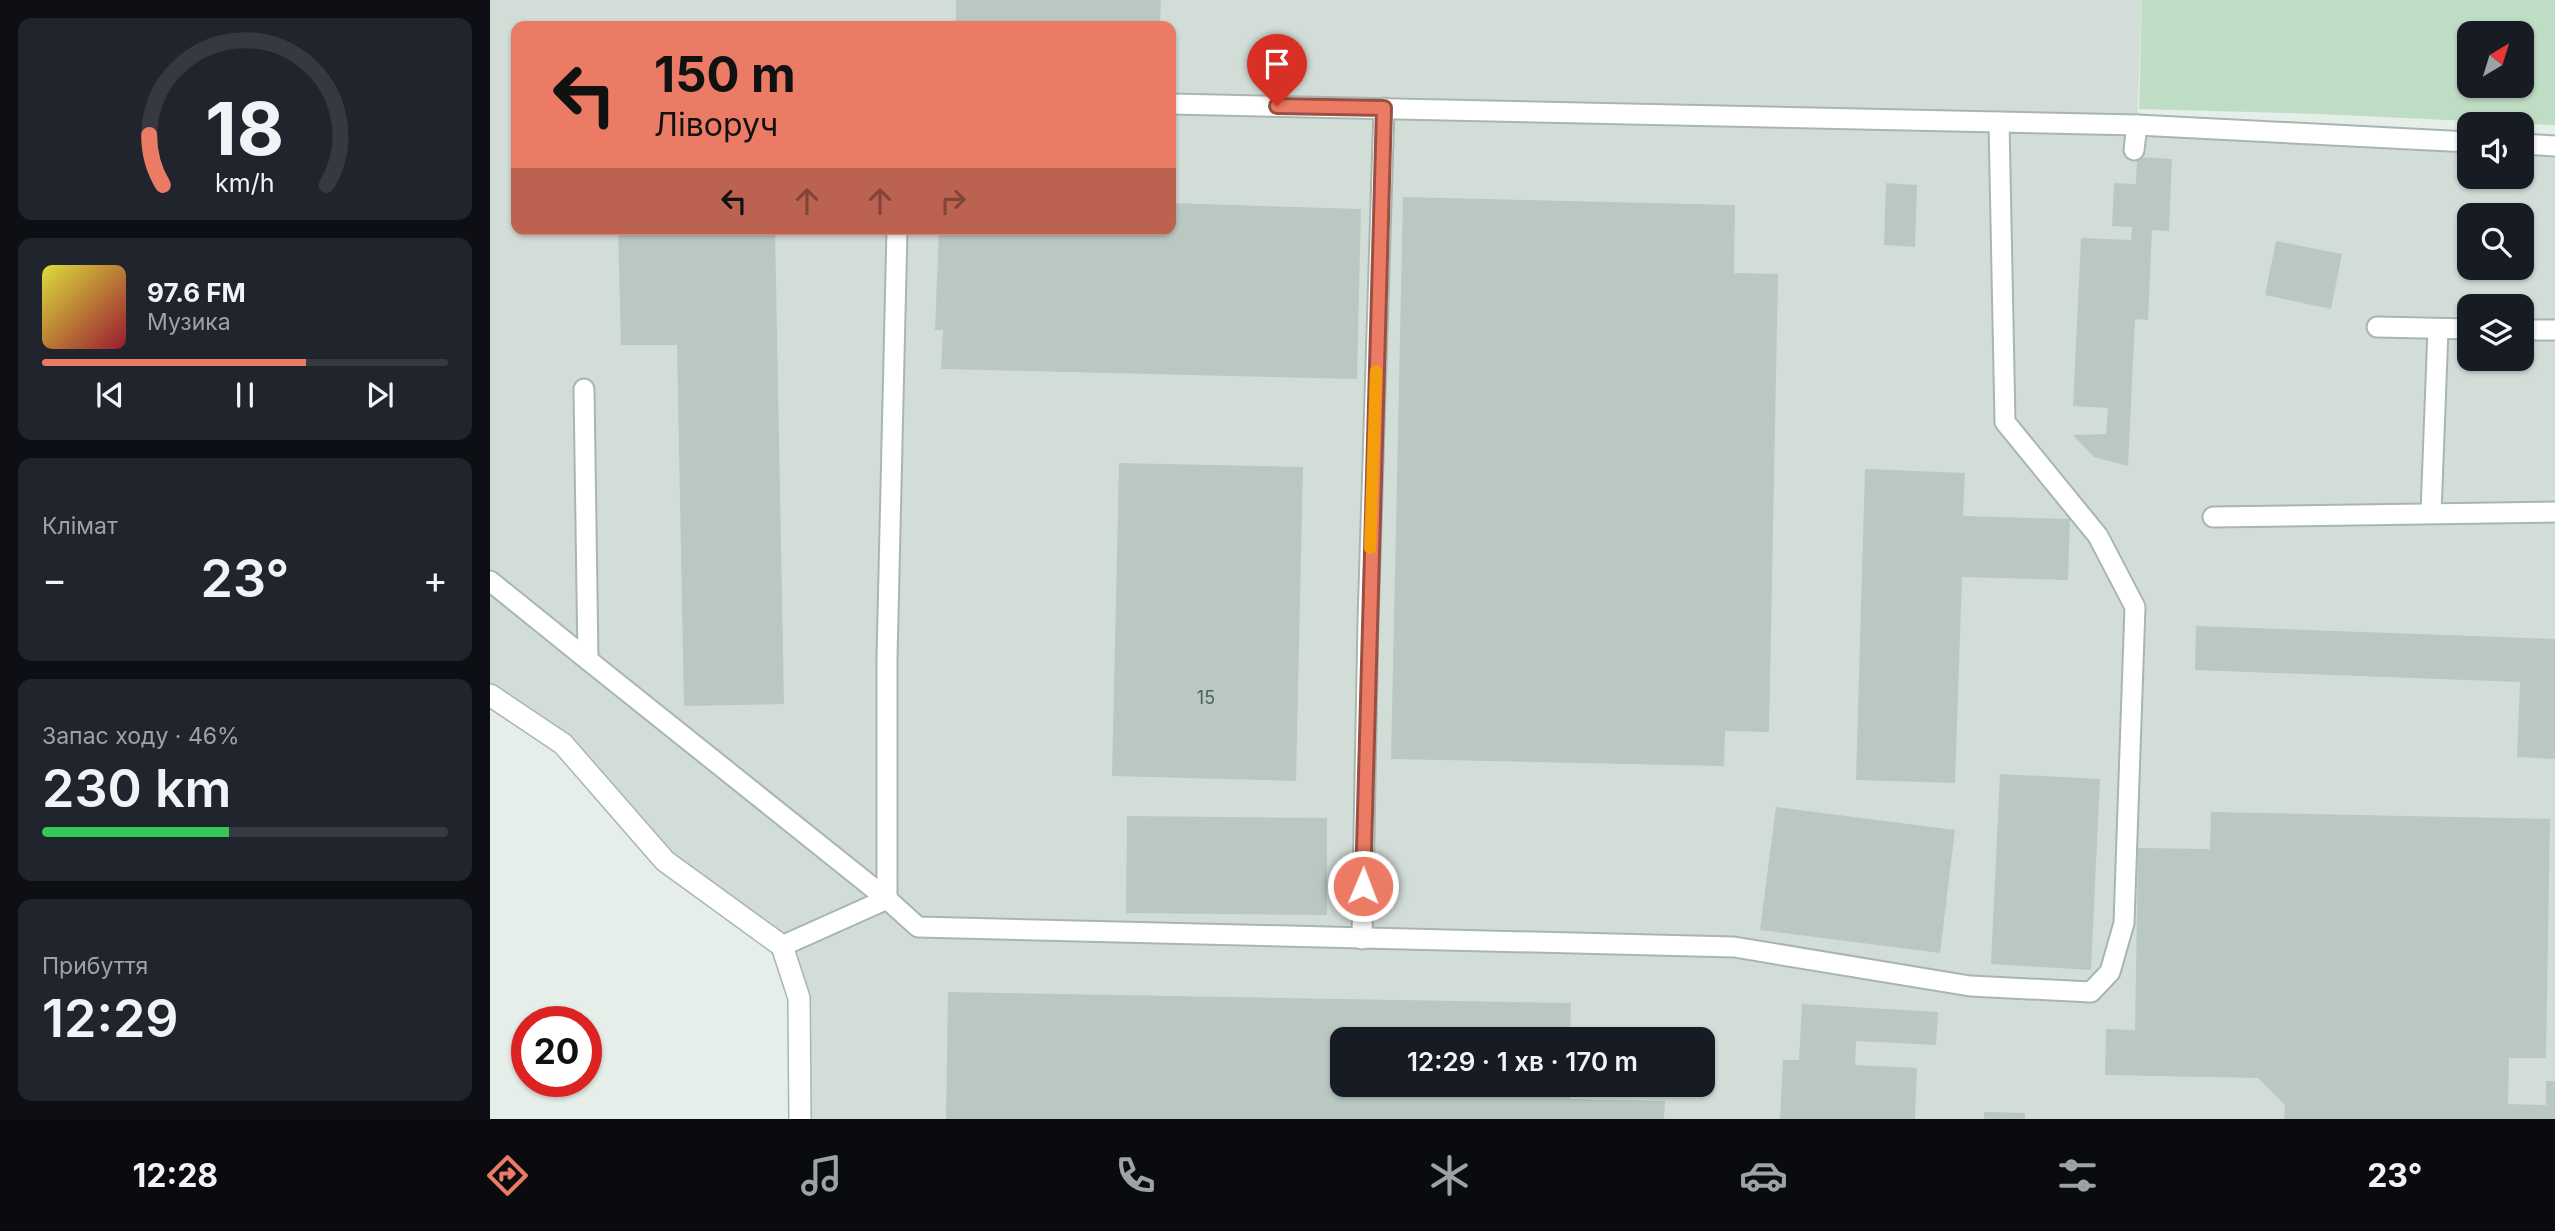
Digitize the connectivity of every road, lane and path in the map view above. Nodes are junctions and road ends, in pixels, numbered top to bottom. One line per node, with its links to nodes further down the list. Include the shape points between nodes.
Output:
1 (1176, 104): 2 (lane)
2 (1384, 108): 3 (lane); 23 (lane)
3 (1999, 121): 4 (lane); 23 (lane, via 2005,422 2098,536 2135,607 2124,923 2110,972 2091,992 1970,986 1734,947)
4 (2137, 125): 5 (lane); 8 (lane)
5 (2457, 141)
6 (2534, 145): 7 (lane)
7 (2555, 146)
8 (2134, 150)
9 (897, 235): 22 (lane)
10 (2376, 327): 11 (lane)
11 (2438, 329): 12 (lane); 17 (lane)
12 (2457, 329)
13 (2534, 330): 14 (lane)
14 (2555, 330)
15 (584, 389): 20 (lane)
16 (2555, 512): 17 (lane)
17 (2431, 513): 18 (lane)
18 (2213, 517)
19 (490, 581): 20 (lane)
20 (588, 660): 22 (lane)
21 (490, 695): 24 (street, via 563,744 665,861)
22 (887, 899): 23 (lane, via 918,927); 24 (lane)
23 (1362, 939)
24 (782, 946): 25 (street, via 799,998)
25 (800, 1119)

